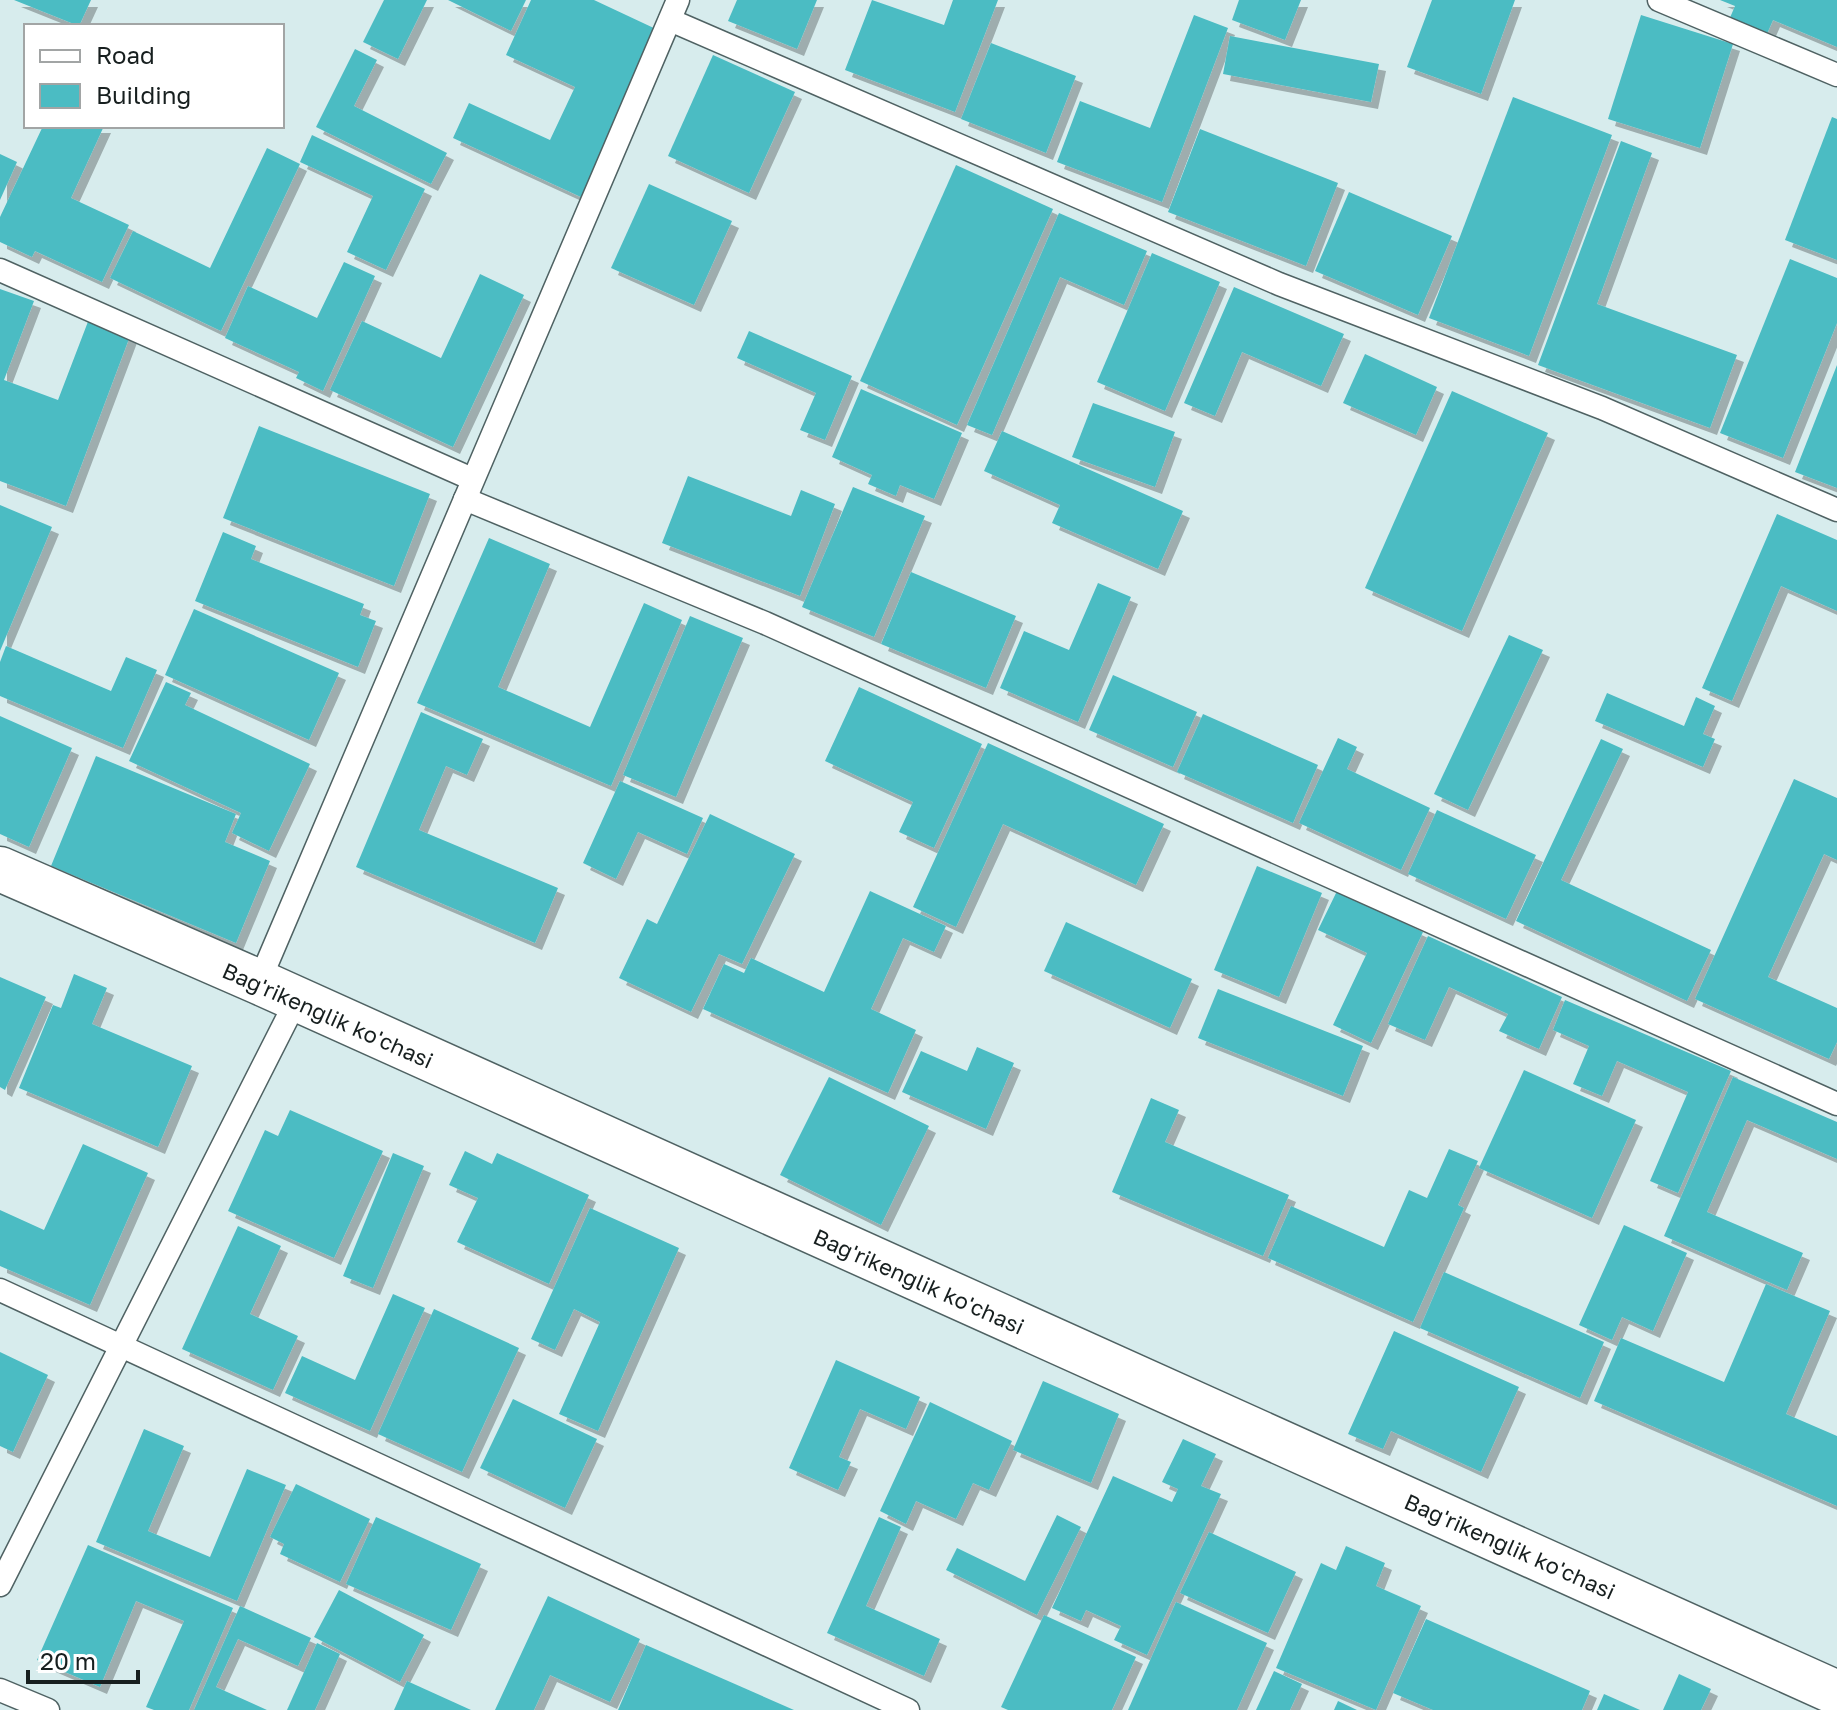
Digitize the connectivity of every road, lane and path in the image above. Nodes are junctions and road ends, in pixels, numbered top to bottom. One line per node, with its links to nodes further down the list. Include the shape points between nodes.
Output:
1 (1659, 0): 3 (lane)
2 (674, 10): 5 (lane); 6 (lane, via 1279,284 1602,408)
3 (1837, 75)
4 (0, 270): 5 (lane)
5 (468, 489): 8 (lane); 9 (lane)
6 (1837, 510)
7 (0, 869): 8 (main road, Bag'rikenglik ko'chasi)
8 (278, 992): 11 (lane); 14 (main road, Bag'rikenglik ko'chasi)
9 (1837, 1104)
10 (0, 1290): 11 (lane)
11 (122, 1344): 12 (lane); 16 (lane)
12 (0, 1585)
13 (0, 1690): 15 (lane)
14 (1837, 1693)
15 (48, 1710)
16 (908, 1710)

